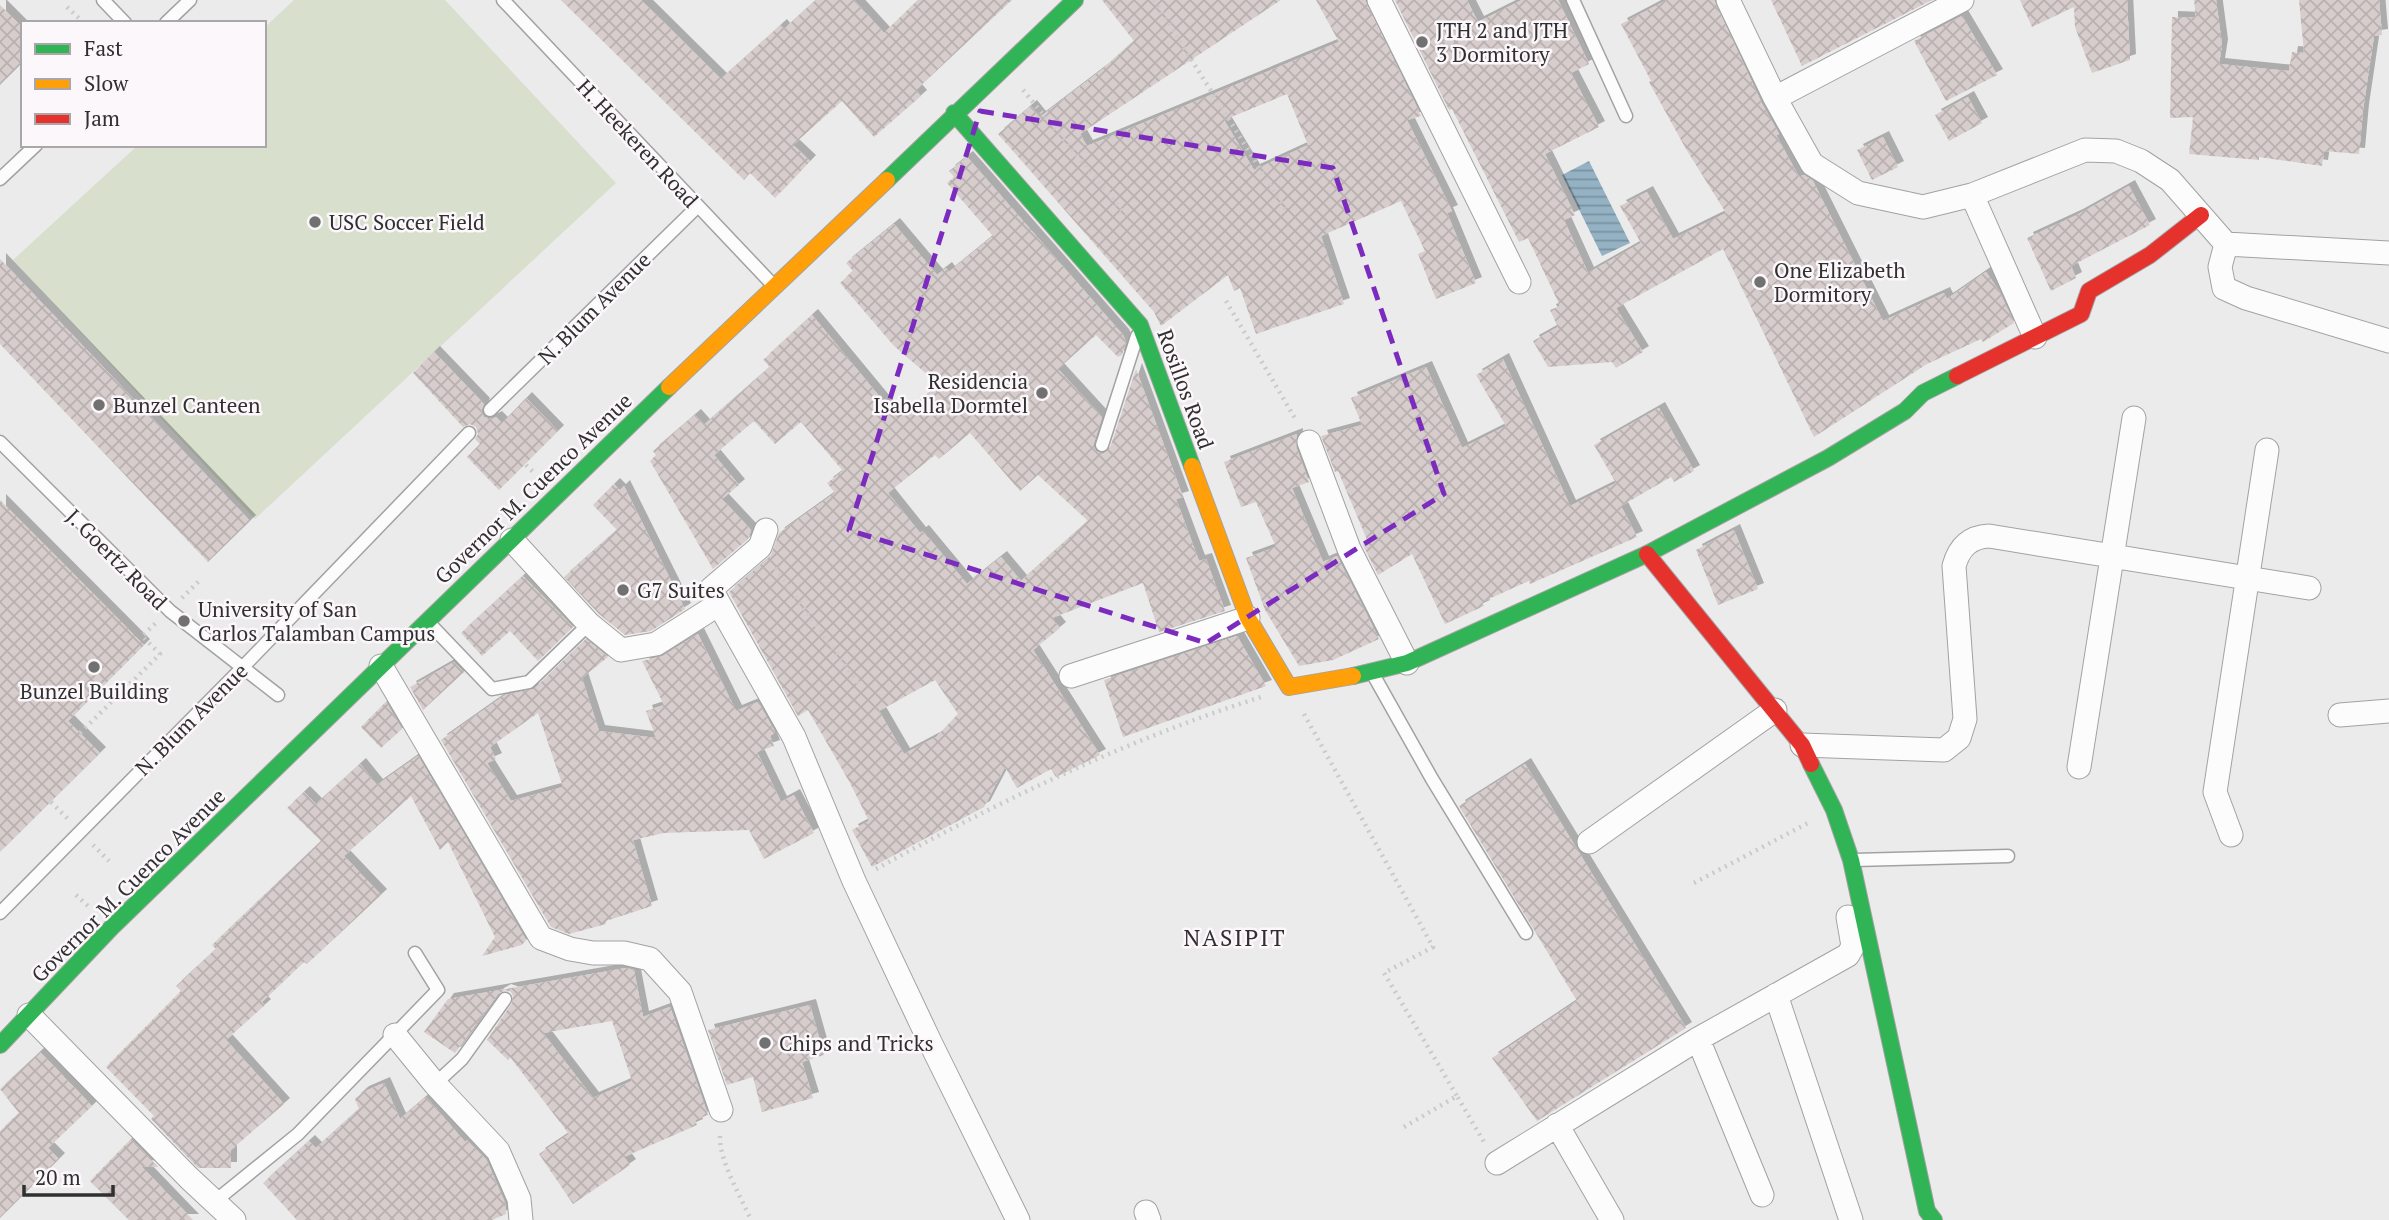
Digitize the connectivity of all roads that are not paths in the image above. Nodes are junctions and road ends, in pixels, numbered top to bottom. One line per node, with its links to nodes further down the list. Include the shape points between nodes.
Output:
1 (103, 0): 9 (lane)
2 (190, 0): 10 (lane)
3 (503, 0): 17 (lane, H. Heekeren Road)
4 (1075, 0): 12 (street, Governor M. Cuenco Avenue)
5 (1379, 0): 21 (street)
6 (1573, 0): 13 (lane)
7 (1728, 0): 11 (street)
8 (1962, 0): 11 (street)
9 (123, 21)
10 (168, 21)
11 (1775, 98): 16 (street, via 1812,164 1858,193 1923,206)
12 (954, 113): 22 (street, Governor M. Cuenco Avenue); 23 (street, Rosillos Road)
13 (1626, 116)
14 (34, 147): 15 (lane)
15 (0, 179)
16 (1972, 195): 18 (street, via 2085,150 2116,150 2170,180); 24 (street)
17 (698, 206): 22 (lane, H. Heekeren Road); 26 (lane, N. Blum Avenue)
18 (2201, 215): 19 (street); 24 (street, via 2150,255 2089,291 2081,314)
19 (2226, 244): 20 (street); 25 (street, via 2220,267 2224,288 2246,299)
20 (2389, 253)
21 (1518, 282)
22 (774, 285): 34 (street, Governor M. Cuenco Avenue)
23 (1140, 326): 31 (lane); 40 (street, Rosillos Road)
24 (2035, 337): 35 (street, via 1923,393 1905,411 1828,458)
25 (2389, 341)
26 (490, 411)
27 (2134, 418): 36 (street)
28 (469, 433): 45 (lane, N. Blum Avenue)
29 (0, 442): 45 (lane, J. Goertz Road, via 170,611)
30 (1309, 442): 43 (street, via 1335,480 1349,550)
31 (1102, 445)
32 (2267, 450): 37 (street)
33 (763, 539): 39 (street, via 711,589)
34 (512, 540): 41 (street, Governor M. Cuenco Avenue); 42 (street)
35 (1647, 554): 43 (street); 49 (street)
36 (2111, 556): 37 (street); 52 (street, via 1989,536 1965,544 1954,566 1965,719 1959,738 1944,750); 53 (street)
37 (2249, 578): 38 (street); 55 (street, via 2215,792)
38 (2309, 588)
39 (719, 604): 42 (street, via 656,644 621,650); 76 (street, via 794,737 854,881)
40 (1248, 618): 46 (street, Rosillos Road, via 1289,687); 47 (street)
41 (427, 621): 42 (lane, via 492,689 529,682); 44 (street, Governor M. Cuenco Avenue)
42 (589, 624)
43 (1407, 663): 46 (street)
44 (381, 666): 64 (street, Governor M. Cuenco Avenue, via 111,928); 69 (street, via 541,938 570,949 650,959 680,992)
45 (242, 668): 48 (lane, J. Goertz Road); 59 (lane, N. Blum Avenue)
46 (1373, 673): 60 (lane)
47 (1071, 676)
48 (278, 695)
49 (1775, 710): 52 (street); 56 (street)
50 (2389, 711): 51 (street)
51 (2340, 715)
52 (1802, 745): 54 (street)
53 (2079, 766)
54 (1843, 834): 58 (street); 62 (street, via 1836,859 1851,951)
55 (2231, 835)
56 (1589, 842)
57 (2008, 856): 58 (lane)
58 (1852, 860): 79 (street, via 1927,1212)
59 (0, 913)
60 (1526, 933)
61 (415, 953): 65 (lane, via 438,990)
62 (1776, 995): 66 (street); 78 (street)
63 (505, 999): 68 (lane, via 462,1059)
64 (29, 1015): 67 (street, Governor M. Cuenco Avenue); 73 (street)
65 (395, 1035): 68 (street); 73 (lane, via 298,1134)
66 (1698, 1039): 70 (street); 72 (street)
67 (0, 1045)
68 (435, 1084): 75 (street, via 498,1151 519,1199)
69 (721, 1110)
70 (1557, 1125): 71 (street); 77 (street)
71 (1497, 1163)
72 (1762, 1195)
73 (214, 1202): 74 (street)
74 (234, 1220)
75 (520, 1220)
76 (1018, 1220)
77 (1612, 1220)
78 (1851, 1220)
79 (1934, 1220)

